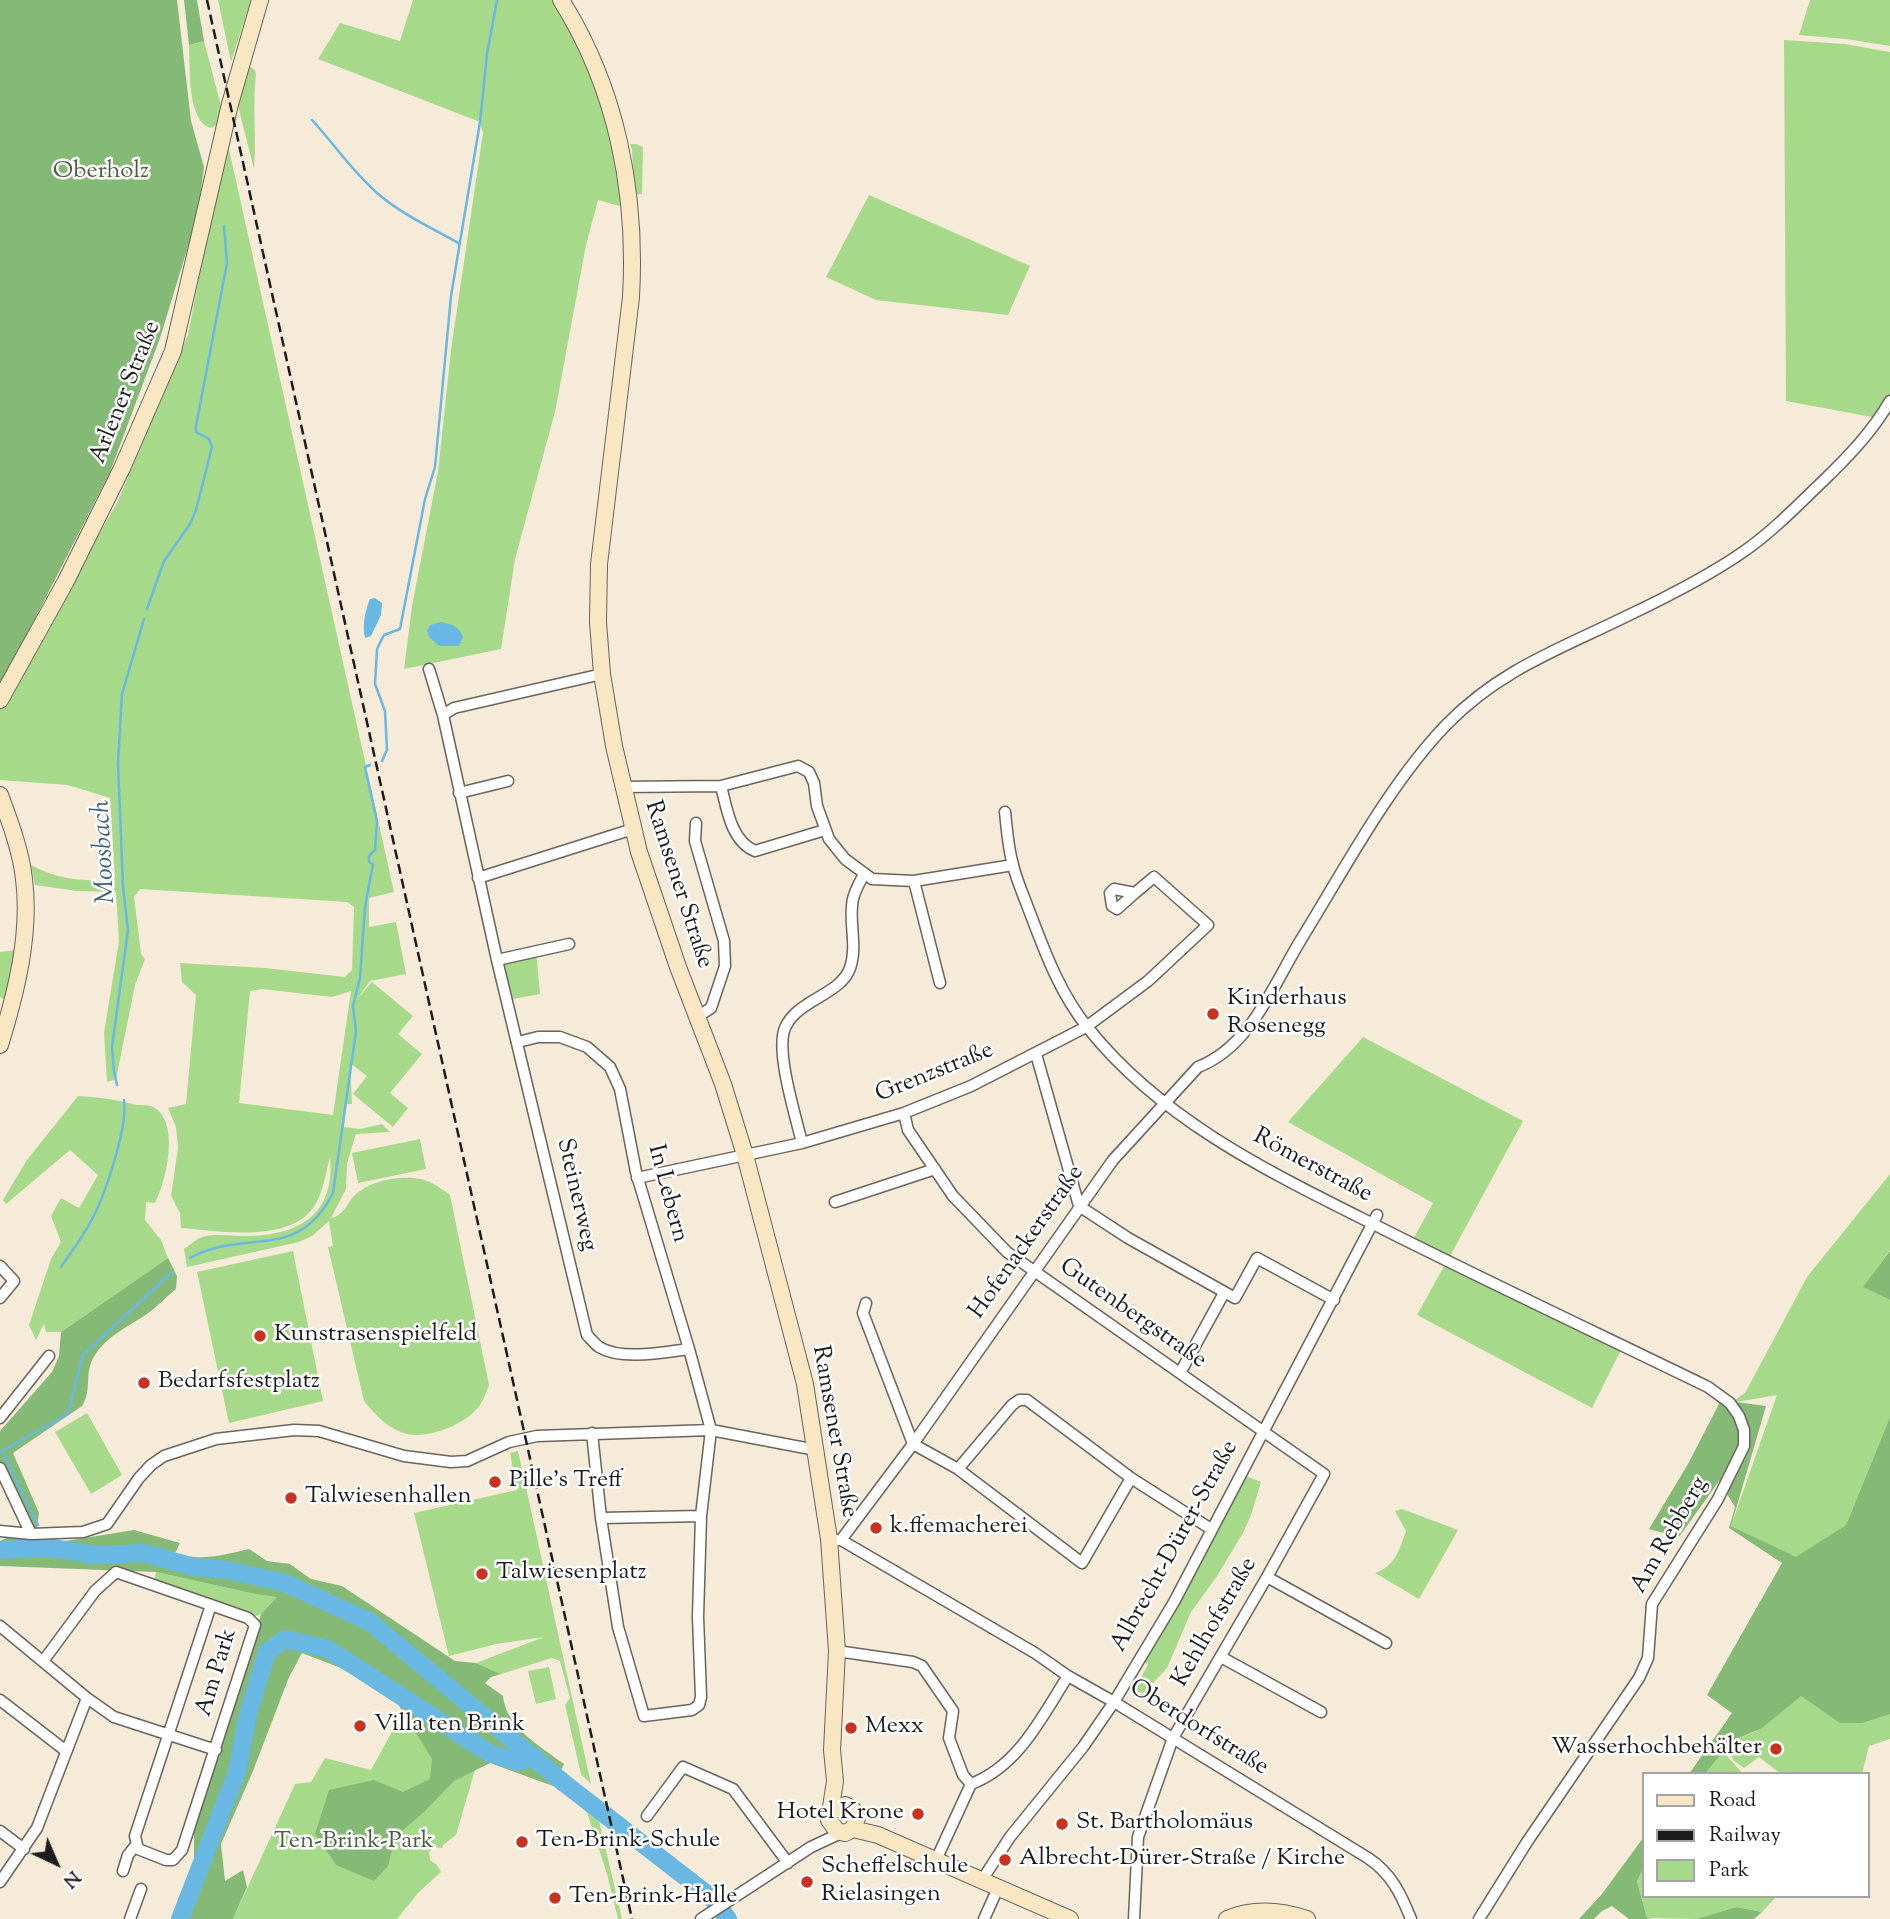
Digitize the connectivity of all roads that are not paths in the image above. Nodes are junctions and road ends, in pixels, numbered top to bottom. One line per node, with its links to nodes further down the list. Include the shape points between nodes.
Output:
1 (260, 0): 6 (main road, Arlener Straße, via 227,117 173,351 66,582)
2 (561, 0): 5 (main road, Ramsener Straße, via 585,44 608,103 624,160 631,209 631,297 599,575)
3 (1890, 401): 30 (street, Hofenackerstraße, via 1851,453 1743,552 1661,600 1528,662 1459,712 1431,741 1386,803 1284,966 1259,1015 1223,1053 1198,1067)
4 (429, 669): 7 (street, Steinerweg)
5 (602, 674): 7 (street, via 454,708); 10 (main road, Ramsener Straße)
6 (0, 700)
7 (443, 715): 11 (street, Steinerweg)
8 (508, 781): 11 (street)
9 (721, 786): 10 (street); 16 (street, via 732,825 745,847 755,851); 16 (street, via 798,766 809,772 814,783)
10 (622, 787): 15 (main road, Ramsener Straße)
11 (459, 793): 19 (street, Steinerweg)
12 (0, 795): 28 (main road, via 21,861 27,902 11,1011)
13 (1005, 813): 17 (street, Römerstraße)
14 (696, 824): 25 (street, via 695,841 726,955 711,1008)
15 (633, 829): 19 (street); 25 (main road, Ramsener Straße)
16 (827, 834): 18 (street, via 845,859)
17 (1013, 865): 20 (street); 26 (street, Römerstraße, via 1058,981)
18 (864, 874): 20 (street, via 891,882); 32 (street, via 853,901 851,966 830,990 790,1018 783,1031 784,1067)
19 (478, 878): 23 (street, Steinerweg)
20 (914, 881): 24 (street)
21 (1135, 893): 26 (street, Grenzstraße, via 1154,877 1208,925 1148,981)
22 (569, 944): 23 (street)
23 (497, 960): 27 (street, Steinerweg)
24 (940, 983)
25 (697, 1017): 33 (main road, Ramsener Straße)
26 (1086, 1027): 29 (street, Grenzstraße); 30 (street, Römerstraße)
27 (518, 1042): 35 (street, In Lebern, via 560,1037 587,1047 610,1067 620,1089); 45 (street, Steinerweg, via 587,1335 613,1352)
28 (0, 1045)
29 (1036, 1054): 31 (street, Grenzstraße); 37 (street)
30 (1163, 1103): 37 (street, Hofenackerstraße); 38 (street, Römerstraße, via 1258,1164)
31 (904, 1114): 32 (street, Grenzstraße); 34 (street, Gutenbergstraße, via 908,1130)
32 (802, 1143): 33 (street, Grenzstraße)
33 (745, 1155): 35 (street, Grenzstraße); 54 (main road, Ramsener Straße, via 805,1384)
34 (935, 1169): 36 (street); 40 (street, Gutenbergstraße, via 953,1196)
35 (637, 1178): 45 (street, In Lebern)
36 (835, 1202)
37 (1079, 1206): 40 (street, Hofenackerstraße); 41 (street)
38 (1375, 1219): 43 (street, Albrecht-Dürer-Straße); 49 (street, Römerstraße, via 1708,1387 1730,1403)
39 (0, 1266): 42 (street, via 14,1281)
40 (1033, 1272): 47 (street, Gutenbergstraße); 53 (street, Hofenackerstraße)
41 (1224, 1293): 43 (street, via 1235,1298 1257,1258); 47 (street)
42 (0, 1298)
43 (1334, 1300): 52 (street, Albrecht-Dürer-Straße)
44 (866, 1303): 53 (street, via 863,1313)
45 (689, 1349): 50 (street, In Lebern)
46 (49, 1356): 48 (street)
47 (1180, 1373): 52 (street, Gutenbergstraße)
48 (0, 1418)
49 (1741, 1422): 102 (street, Am Rebberg, via 1741,1455 1652,1604 1648,1658 1639,1678)
50 (711, 1430): 51 (street); 54 (street); 59 (street)
51 (592, 1433): 60 (street); 63 (street, via 523,1439 467,1461 451,1462 404,1456 319,1431 216,1439 164,1456 151,1465 107,1524 83,1532)
52 (1263, 1433): 57 (street, Gutenbergstraße); 61 (street, Albrecht-Dürer-Straße)
53 (913, 1444): 56 (street); 64 (street, Hofenackerstraße)
54 (816, 1450): 64 (main road, Ramsener Straße)
55 (0, 1468): 63 (street)
56 (958, 1469): 58 (street, via 1012,1405 1027,1400); 58 (street, via 1082,1563)
57 (1324, 1474): 65 (street, Kehlhofstraße)
58 (1130, 1478): 61 (street)
59 (701, 1516): 60 (street); 60 (street, via 699,1705 692,1710 644,1716 618,1627)
60 (601, 1518)
61 (1211, 1529): 75 (street, Albrecht-Dürer-Straße)
62 (0, 1531): 63 (street)
63 (31, 1534)
64 (835, 1540): 69 (main road, Ramsener Straße); 72 (street, Oberdorfstraße)
65 (1267, 1577): 68 (street); 70 (street, Kehlhofstraße)
66 (211, 1605): 71 (street, via 116,1572 95,1591); 77 (street, Am Park); 79 (street, Am Park, via 255,1625)
67 (0, 1626): 71 (street, Am Park)
68 (1386, 1643)
69 (837, 1651): 81 (street, via 913,1662 925,1669 953,1711 949,1738); 83 (main road, Ramsener Straße, via 832,1750)
70 (1221, 1657): 76 (street); 78 (street, Kehlhofstraße)
71 (44, 1660): 73 (street, Am Park)
72 (1068, 1676): 75 (street, Oberdorfstraße); 81 (street, via 1018,1751 983,1780)
73 (86, 1698): 77 (street, Am Park, via 114,1717); 80 (street)
74 (0, 1700): 80 (street)
75 (1114, 1702): 78 (street, Oberdorfstraße); 90 (street, Albrecht-Dürer-Straße, via 1010,1837)
76 (1321, 1712)
77 (168, 1734): 79 (street, Am Park); 85 (street, Am Park)
78 (1174, 1738): 98 (street, Kehlhofstraße, via 1138,1837); 101 (street, Oberdorfstraße, via 1379,1866 1393,1881)
79 (216, 1750): 85 (street, Am Park, via 178,1857 166,1860)
80 (66, 1751): 86 (street, via 37,1828)
81 (971, 1784): 87 (street)
82 (647, 1816): 88 (street, via 683,1767 733,1789)
83 (844, 1820): 87 (main road); 88 (street)
84 (0, 1831): 86 (street)
85 (136, 1845): 89 (street, Am Park)
86 (24, 1849): 91 (street)
87 (936, 1860): 90 (main road)
88 (788, 1863): 94 (street)
89 (123, 1871)
90 (982, 1881): 92 (main road)
91 (0, 1882)
92 (998, 1888): 96 (street); 97 (main road)
93 (141, 1889): 95 (street)
94 (705, 1916)
95 (130, 1919)
96 (984, 1919)
97 (1070, 1919)
98 (1134, 1919)
99 (1227, 1919): 100 (main road, via 1261,1911)
100 (1307, 1919)
101 (1411, 1919)
102 (1479, 1919)

